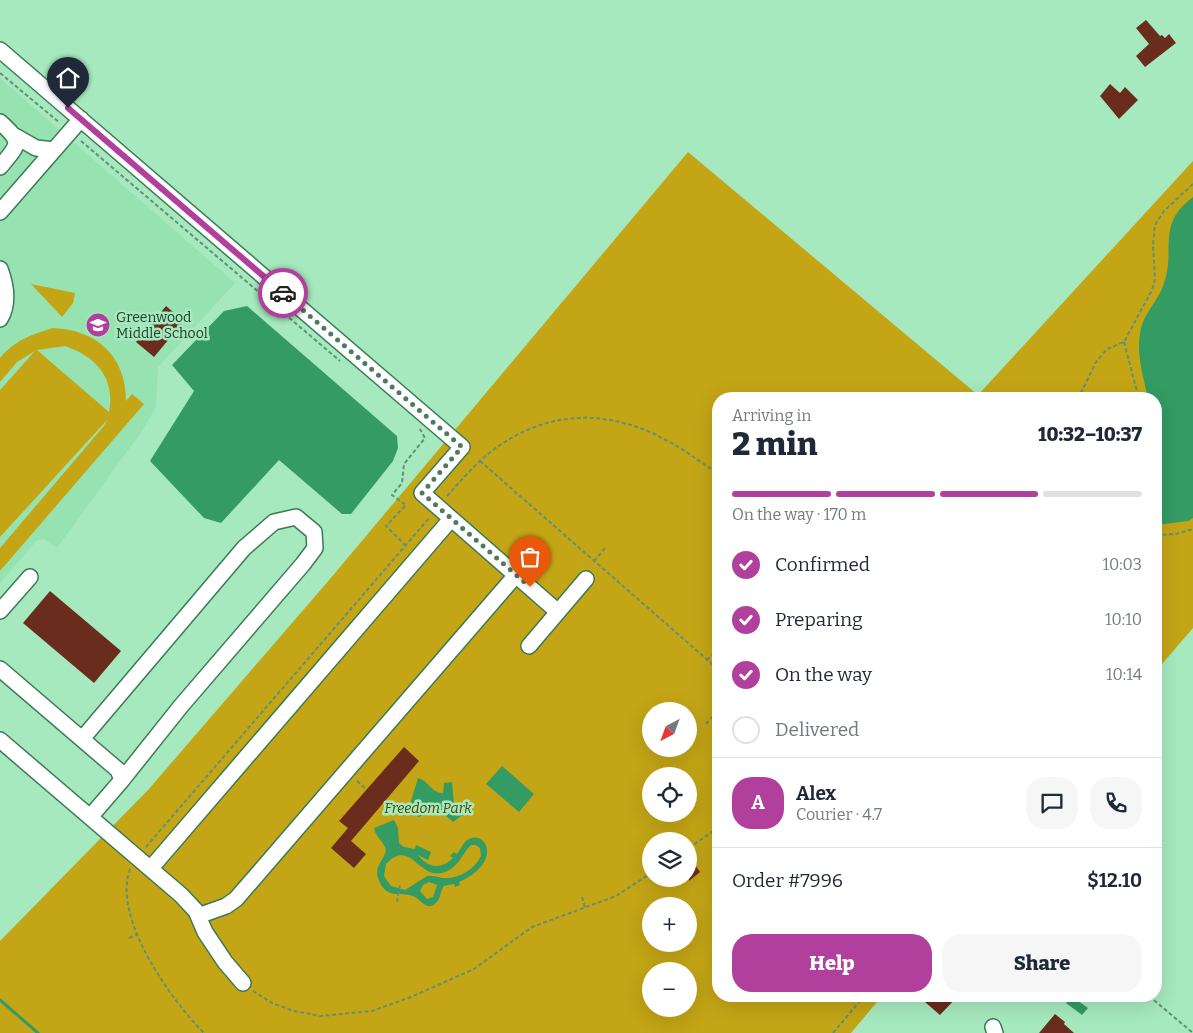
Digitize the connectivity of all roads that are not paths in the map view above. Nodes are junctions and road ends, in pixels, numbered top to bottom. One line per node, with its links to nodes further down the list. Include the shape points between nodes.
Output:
1 (0, 50): 2 (lane)
2 (81, 119): 5 (lane); 10 (lane, via 462,447 422,493)
3 (0, 122): 4 (lane)
4 (15, 136): 5 (lane, via 36,148); 6 (lane, via 15,148)
5 (54, 150): 7 (lane)
6 (0, 167)
7 (0, 212)
8 (0, 269): 9 (lane, via 5,283 5,311)
9 (0, 320)
10 (450, 519): 11 (lane); 22 (lane)
11 (516, 575): 15 (lane); 23 (lane, via 236,899)
12 (30, 577): 14 (lane)
13 (586, 579): 15 (lane)
14 (0, 612)
15 (558, 612): 16 (lane)
16 (529, 646)
17 (0, 669): 19 (lane)
18 (0, 740): 21 (lane)
19 (82, 740): 20 (lane); 20 (lane, via 244,548 274,522 296,517 314,532 314,548 303,564)
20 (120, 775): 21 (lane)
21 (90, 816): 22 (lane)
22 (151, 868): 23 (lane, via 181,895)
23 (198, 916): 24 (lane, via 225,962)
24 (243, 983)

